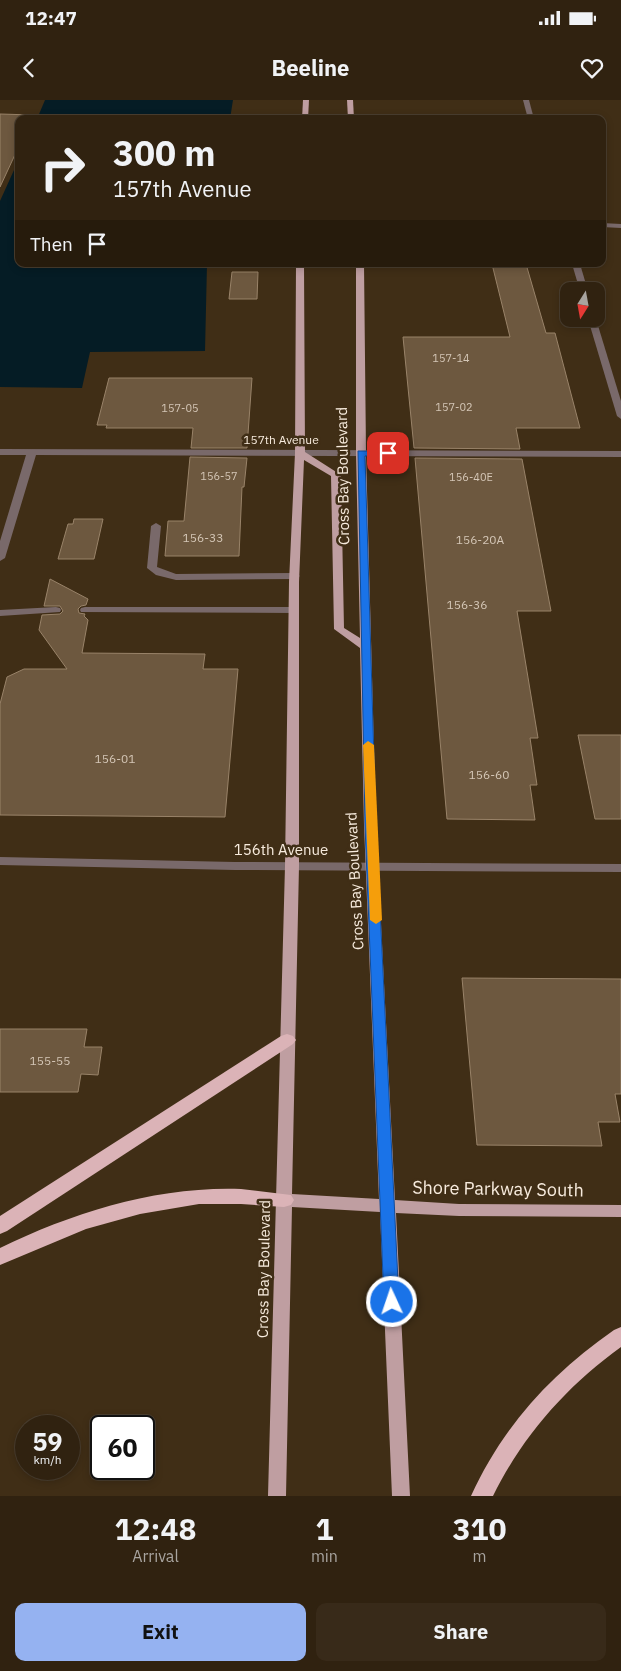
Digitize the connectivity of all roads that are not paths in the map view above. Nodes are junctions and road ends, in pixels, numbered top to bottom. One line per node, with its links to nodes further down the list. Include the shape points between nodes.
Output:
1 (306, 100): 4 (main road)
2 (350, 100): 5 (main road)
3 (526, 100): 6 (street)
4 (306, 115)
5 (351, 115)
6 (530, 115)
7 (606, 226): 8 (street)
8 (621, 226)
9 (300, 267): 17 (main road, Cross Bay Boulevard)
10 (360, 267): 18 (main road, Cross Bay Boulevard)
11 (577, 267): 12 (street)
12 (581, 282)
13 (595, 328): 14 (street)
14 (621, 416)
15 (0, 452): 16 (street, 157th Avenue)
16 (32, 452): 17 (street, 157th Avenue); 21 (street)
17 (300, 453): 18 (street, 157th Avenue); 22 (main road, Cross Bay Boulevard); 27 (main road, via 336,475 339,629)
18 (361, 453): 19 (street, 157th Avenue); 27 (main road, Cross Bay Boulevard)
19 (621, 454)
20 (156, 526): 22 (street, via 152,568 160,573 176,577)
21 (0, 558)
22 (295, 576): 25 (main road, Cross Bay Boulevard)
23 (56, 610): 26 (street)
24 (85, 610): 25 (street)
25 (294, 610): 29 (main road, Cross Bay Boulevard)
26 (0, 613)
27 (366, 647): 30 (main road, Cross Bay Boulevard)
28 (0, 861): 29 (street, 156th Avenue)
29 (292, 866): 30 (street, 156th Avenue); 32 (main road, Cross Bay Boulevard)
30 (373, 866): 31 (street, 156th Avenue); 34 (main road, Cross Bay Boulevard)
31 (621, 868)
32 (287, 1040): 33 (main road, Cross Bay Boulevard); 36 (highway)
33 (284, 1200): 34 (main road, Shore Parkway South); 37 (highway, via 226,1196 154,1204 83,1222); 39 (main road, Cross Bay Boulevard)
34 (386, 1206): 35 (main road, Shore Parkway South); 40 (main road, Cross Bay Boulevard)
35 (621, 1212)
36 (0, 1226)
37 (0, 1257)
38 (621, 1336): 41 (highway, via 600,1350 543,1402 495,1467)
39 (277, 1496)
40 (401, 1496)
41 (482, 1496)

